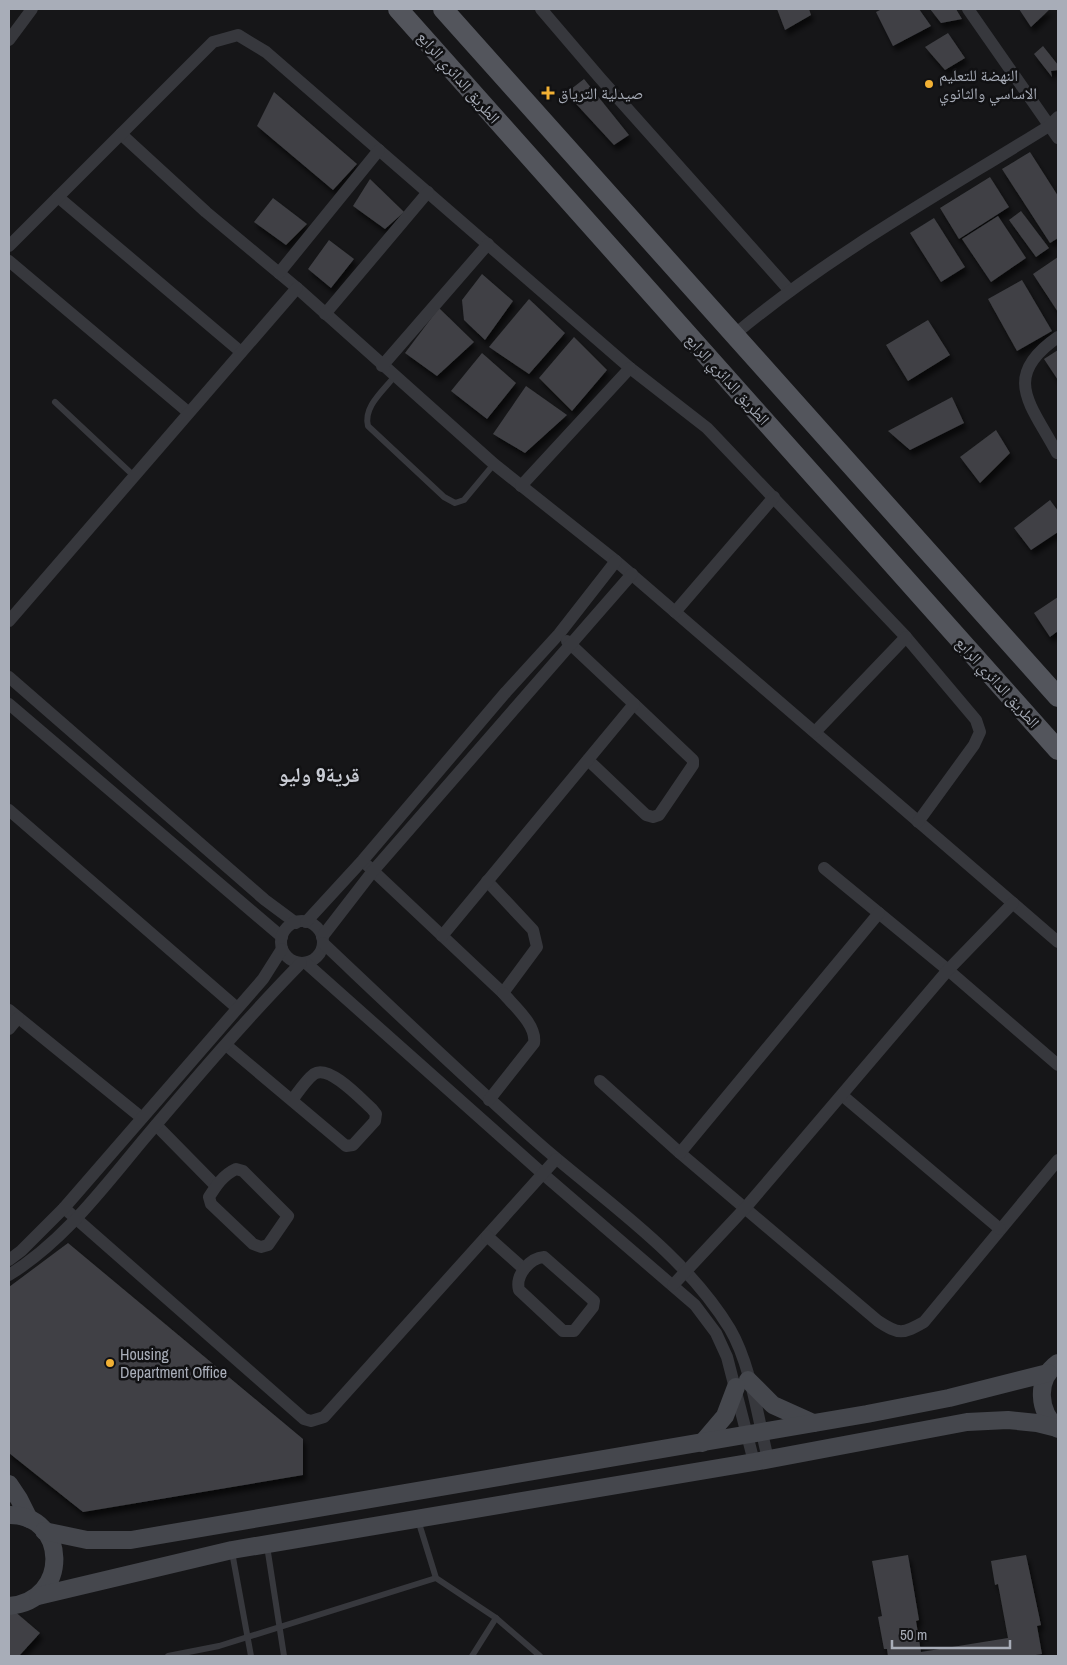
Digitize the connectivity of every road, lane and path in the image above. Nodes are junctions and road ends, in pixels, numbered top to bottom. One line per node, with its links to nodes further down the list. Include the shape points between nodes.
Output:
1 (32, 9): 6 (street)
2 (398, 9): 45 (main road, الطريق الدائري الرابع)
3 (443, 9): 20 (main road, الطريق الدائري الرابع)
4 (541, 9): 18 (street)
5 (968, 9): 7 (street)
6 (9, 40)
7 (1054, 121): 9 (street); 18 (street)
8 (122, 134): 10 (street, via 213,42 238,35 266,52); 12 (street); 16 (street, via 206,212)
9 (1058, 138)
10 (379, 150): 11 (street); 16 (street)
11 (428, 192): 13 (street); 19 (street)
12 (58, 197): 14 (street); 22 (street)
13 (488, 244): 23 (street); 24 (street)
14 (9, 246)
15 (9, 261): 27 (street)
16 (279, 273): 17 (street)
17 (296, 288): 19 (street); 22 (street)
18 (790, 291): 20 (street)
19 (324, 314): 23 (street)
20 (735, 334): 41 (main road, الطريق الدائري الرابع)
21 (1058, 337): 28 (street, via 1034,357 1024,381 1026,394)
22 (240, 352): 27 (street)
23 (382, 366): 25 (street)
24 (630, 368): 31 (street); 32 (street, via 707,428)
25 (394, 377): 29 (street); 29 (lane, via 368,410 368,426 444,498 455,503 464,500)
26 (55, 402): 30 (lane)
27 (188, 412): 30 (street)
28 (1057, 453)
29 (494, 464): 31 (street)
30 (134, 476): 36 (street)
31 (521, 486): 33 (street)
32 (774, 497): 35 (street); 38 (street)
33 (616, 560): 34 (street); 37 (street)
34 (632, 574): 35 (street); 39 (street)
35 (675, 612): 44 (street)
36 (9, 621)
37 (559, 634): 39 (street); 49 (street)
38 (906, 637): 44 (street); 48 (street, via 976,720 980,732)
39 (572, 645): 43 (street); 51 (street)
40 (9, 678): 55 (street, via 265,900)
41 (1058, 696)
42 (9, 704): 59 (street)
43 (634, 704): 46 (street); 46 (street, via 692,760 693,766 659,815 646,815)
44 (815, 732): 48 (street)
45 (1058, 750)
46 (588, 760): 52 (street)
47 (9, 810): 63 (street)
48 (918, 822): 53 (street)
49 (363, 860): 51 (street); 55 (street)
50 (824, 868): 54 (street)
51 (373, 870): 56 (street); 57 (street)
52 (487, 881): 56 (street); 62 (street, via 533,930 536,939 537,947)
53 (1012, 903): 58 (street); 61 (street)
54 (879, 913): 61 (street); 74 (street)
55 (301, 922): 57 (street, via 316,927); 59 (street, via 287,928)
56 (442, 936): 62 (street)
57 (322, 940): 60 (street, via 319,954); 71 (street)
58 (1058, 942)
59 (282, 943): 60 (street, via 293,961); 63 (street, via 262,979)
60 (303, 963): 66 (street); 77 (street)
61 (948, 970): 67 (street); 69 (street)
62 (502, 992): 71 (street, via 530,1025 535,1038)
63 (236, 1007): 72 (street)
64 (13, 1014): 65 (street); 72 (street)
65 (9, 1029)
66 (226, 1045): 70 (street); 73 (street)
67 (1058, 1065)
68 (600, 1081): 74 (street)
69 (843, 1096): 79 (street); 82 (street)
70 (293, 1099): 70 (street, via 346,1146 354,1145 375,1121 376,1114 372,1109 332,1074 323,1071 314,1074)
71 (489, 1100): 75 (street)
72 (142, 1118): 80 (street)
73 (156, 1125): 78 (street); 81 (street)
74 (680, 1153): 79 (street)
75 (556, 1159): 77 (street); 86 (street, via 655,1242)
76 (1058, 1160): 82 (street)
77 (543, 1174): 83 (street); 88 (street)
78 (216, 1186): 78 (street, via 210,1197 211,1204 253,1244 268,1245 288,1220 286,1212 243,1171 229,1172)
79 (746, 1207): 82 (street, via 878,1321 891,1330 906,1333 924,1322); 86 (street)
80 (64, 1208): 81 (street); 84 (street)
81 (76, 1219): 83 (street, via 304,1419 311,1421 324,1417); 87 (street, via 42,1253)
82 (1000, 1229)
83 (487, 1236): 85 (street)
84 (9, 1260)
85 (524, 1269): 85 (street, via 519,1279 519,1290 563,1331 574,1331 593,1306 590,1296 544,1257 536,1258)
86 (685, 1272): 88 (street); 90 (street, via 715,1306 731,1332)
87 (9, 1276)
88 (673, 1285): 90 (street, via 695,1305 716,1333)
89 (1053, 1368): 91 (street, via 949,1398); 92 (street, via 1041,1396 1048,1419)
90 (742, 1383): 91 (street, via 772,1405); 93 (street); 94 (street, via 725,1416)
91 (814, 1423): 93 (street)
92 (1058, 1429): 95 (street, via 1008,1420 967,1422)
93 (755, 1434): 94 (street); 95 (street)
94 (702, 1443): 100 (street, via 131,1540 87,1540)
95 (761, 1461): 99 (street)
96 (9, 1484): 98 (street)
97 (9, 1515): 98 (street)
98 (29, 1519): 100 (street)
99 (418, 1519): 101 (street); 103 (lane)
100 (44, 1530): 104 (street, via 52,1543 55,1557 48,1585)
101 (267, 1545): 102 (street); 107 (lane)
102 (232, 1550): 104 (street); 108 (lane)
103 (436, 1578): 106 (lane); 107 (lane)
104 (38, 1596): 105 (street)
105 (12, 1608)
106 (496, 1618): 109 (lane); 113 (lane)
107 (279, 1628): 108 (lane); 112 (lane)
108 (248, 1638): 110 (lane); 111 (lane)
109 (536, 1655)
110 (168, 1656)
111 (251, 1656)
112 (284, 1656)
113 (472, 1656)

